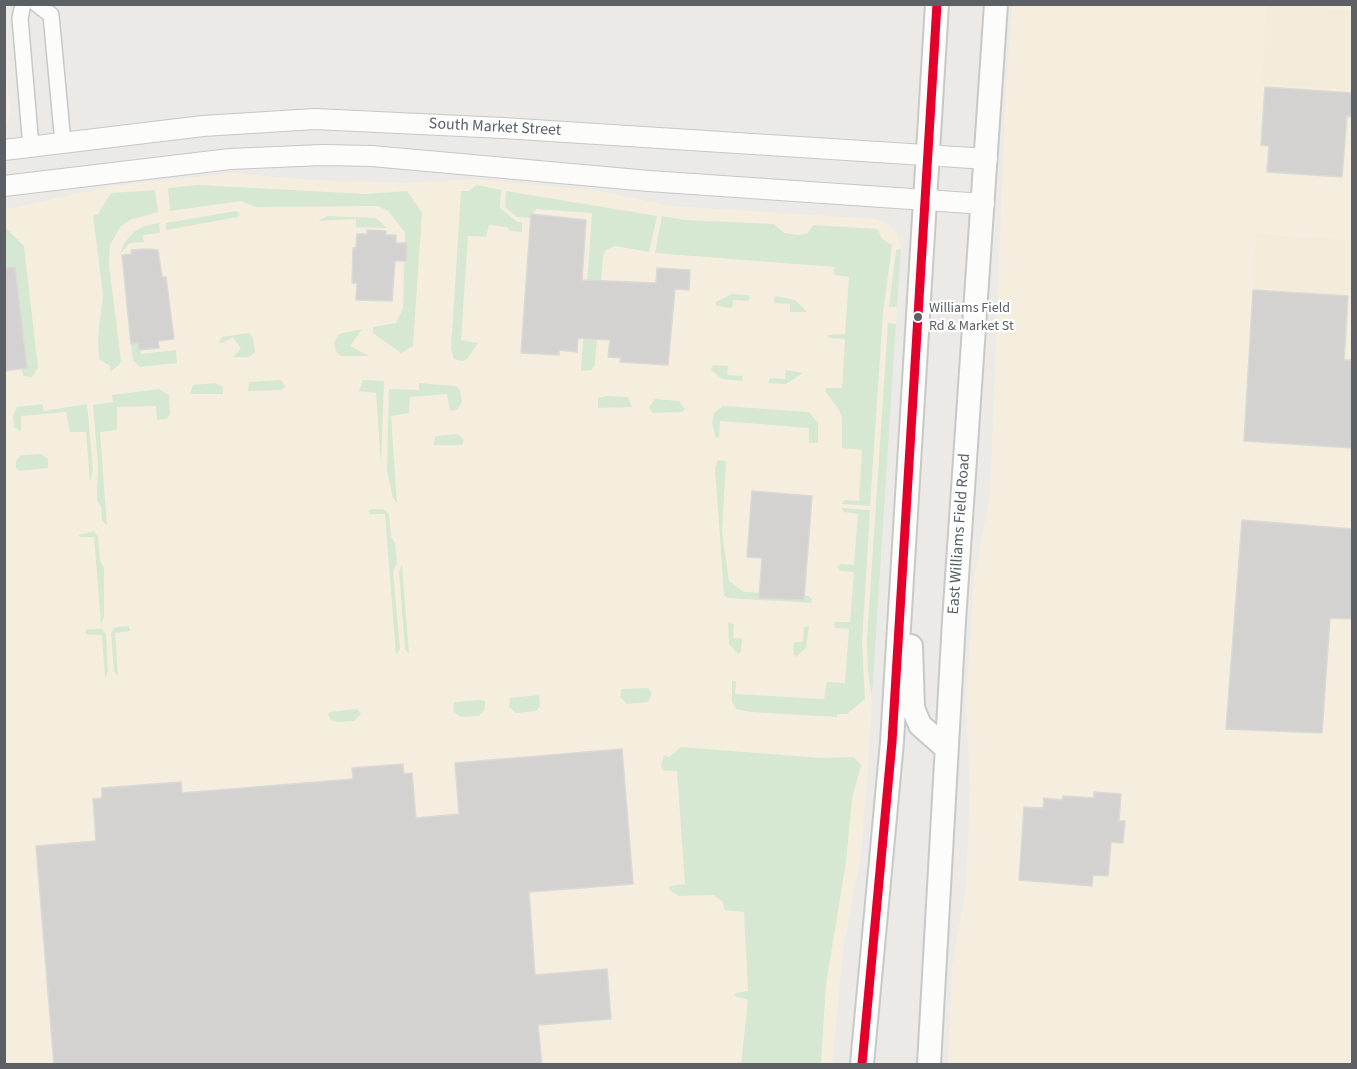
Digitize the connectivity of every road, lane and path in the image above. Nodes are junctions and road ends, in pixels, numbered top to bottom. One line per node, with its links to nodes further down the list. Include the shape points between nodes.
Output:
1 (23, 4): 6 (street, via 20,18)
2 (37, 4): 5 (street, via 51,15)
3 (937, 4): 8 (main road)
4 (996, 4): 9 (main road, East Williams Field Road)
5 (63, 143): 6 (street, South Market Street); 8 (street, South Market Street, via 204,126 315,119)
6 (31, 147): 7 (street, South Market Street)
7 (4, 150)
8 (927, 154): 9 (street, South Market Street); 11 (main road)
9 (987, 159): 12 (main road, East Williams Field Road)
10 (4, 186): 11 (street, via 230,159 322,155)
11 (924, 199): 12 (street); 13 (main road)
12 (984, 204): 14 (main road, East Williams Field Road)
13 (901, 589): 14 (main road, via 912,628 913,708 920,725); 15 (main road, via 892,742)
14 (946, 748): 16 (main road, East Williams Field Road)
15 (862, 1065)
16 (929, 1065)

